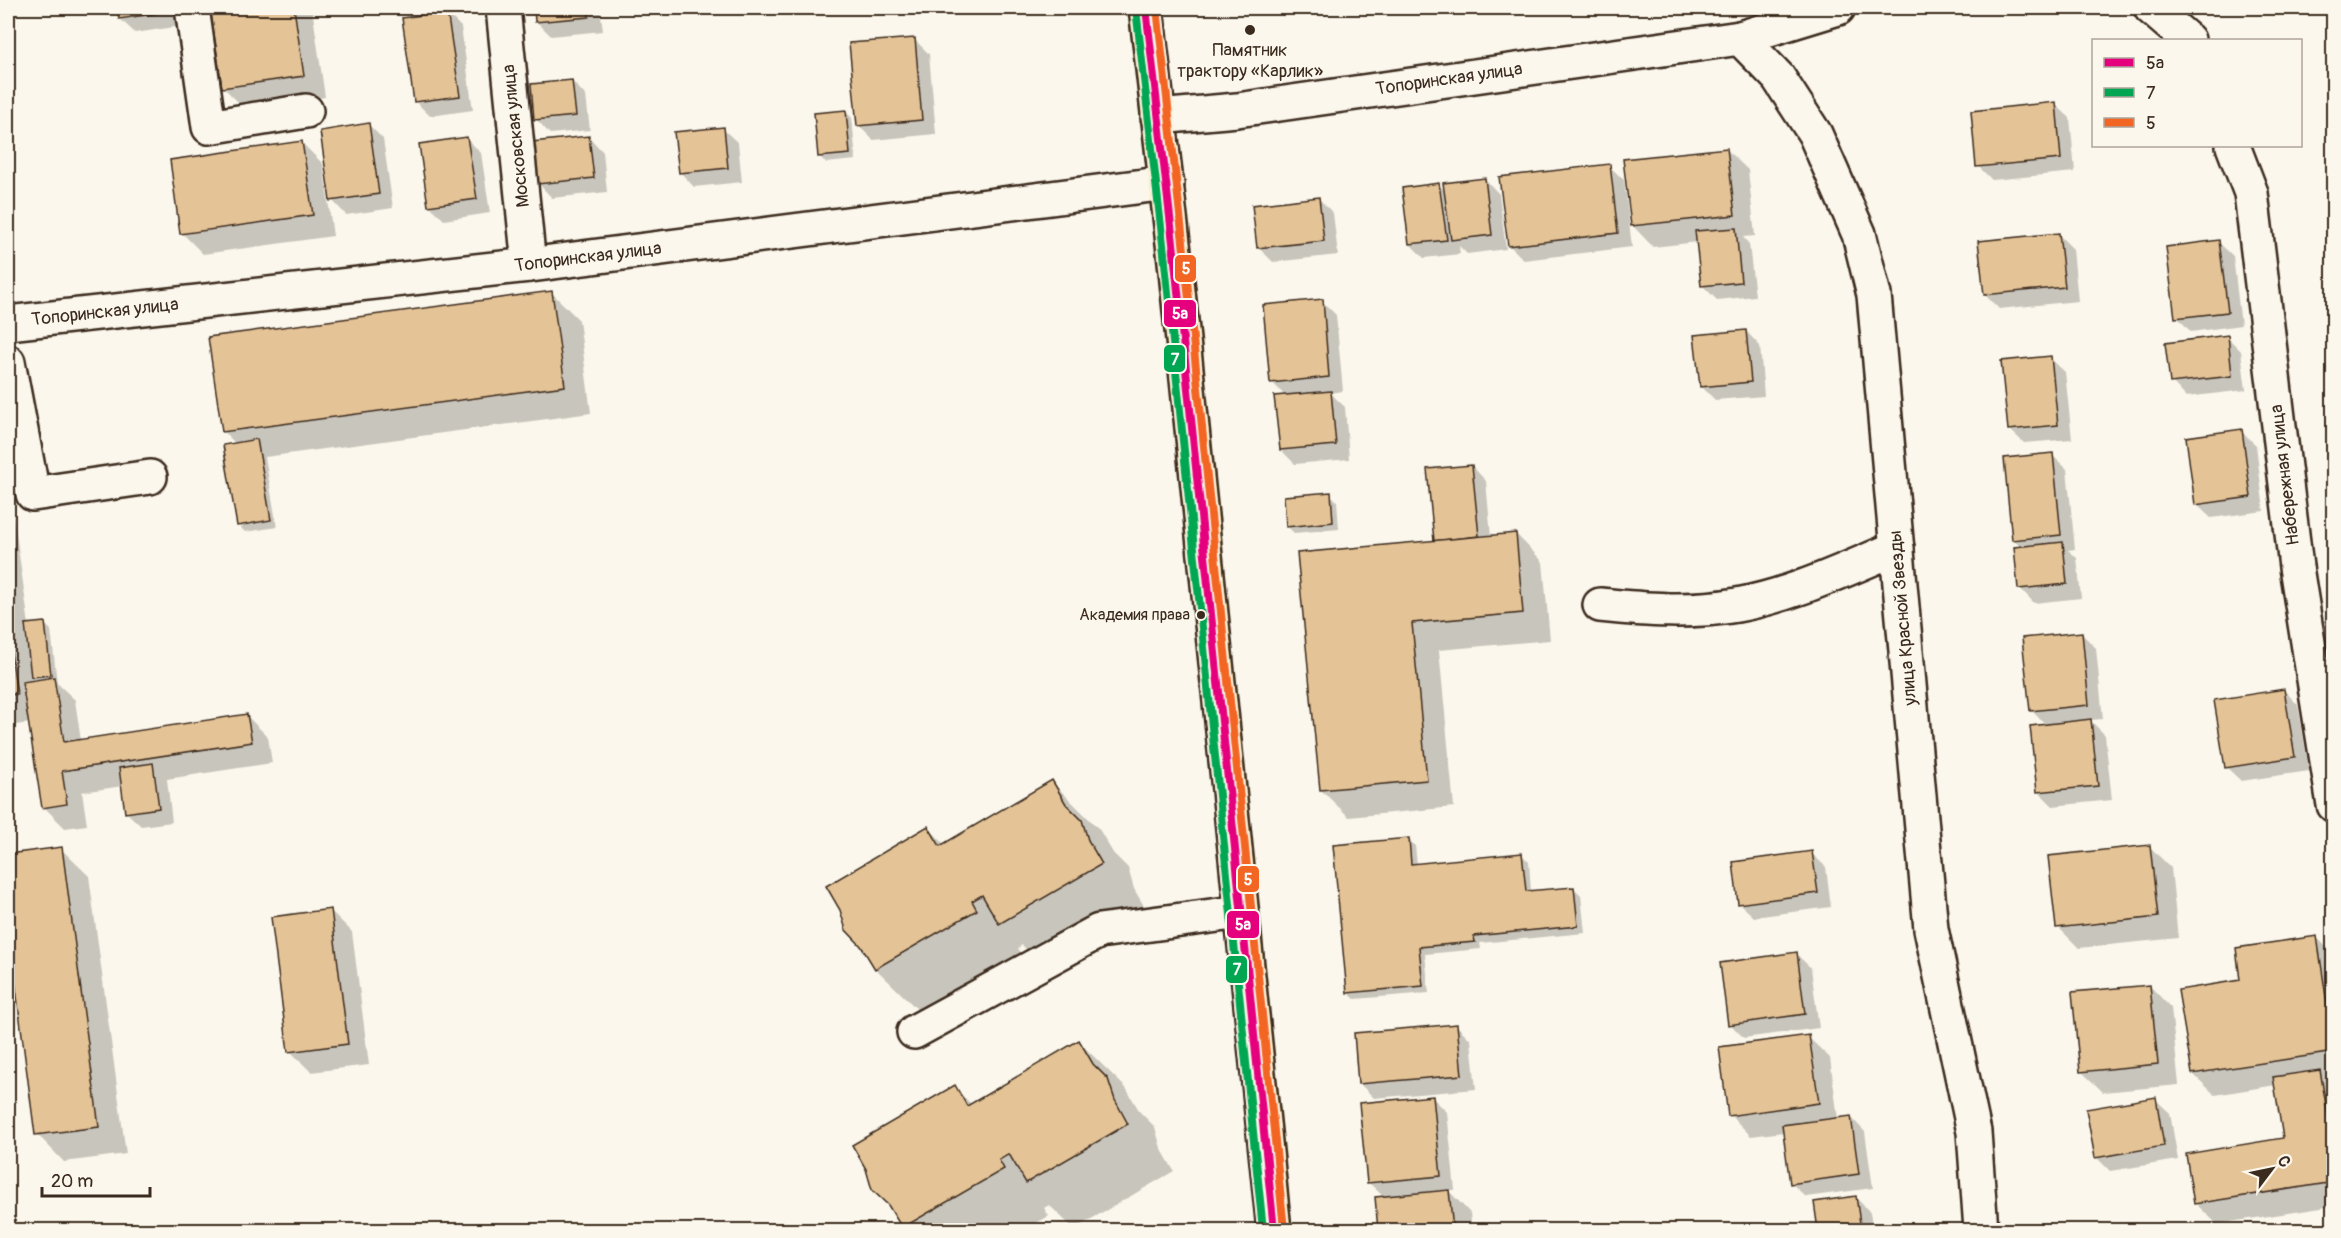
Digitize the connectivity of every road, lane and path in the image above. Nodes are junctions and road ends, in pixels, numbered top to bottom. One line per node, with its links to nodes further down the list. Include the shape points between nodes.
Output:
1 (192, 8): 9 (street, via 209,127)
2 (503, 8): 13 (street, Московская улица)
3 (1146, 8): 10 (main road)
4 (1838, 8): 6 (street, Топоринская улица)
5 (2151, 8): 8 (street)
6 (1808, 12): 7 (street, Топоринская улица)
7 (1740, 38): 10 (street, Топоринская улица, via 1238,110); 17 (street, улица Красной Звезды, via 1778,77 1815,134 1859,234 1874,295)
8 (2187, 39)
9 (306, 111)
10 (1158, 117): 12 (main road)
11 (2233, 147): 19 (street, Набережная улица, via 2251,194 2296,567)
12 (1167, 183): 13 (street, Топоринская улица); 20 (main road)
13 (529, 265): 14 (street, Топоринская улица)
14 (8, 323)
15 (8, 362): 16 (street, via 33,494)
16 (150, 477)
17 (1897, 548): 18 (street, via 1796,589 1738,605 1663,611); 23 (street, улица Красной Звезды, via 1931,929 1974,1132)
18 (1600, 605)
19 (2334, 805)
20 (1241, 912): 21 (street, via 1100,931); 22 (main road)
21 (914, 1032)
22 (1274, 1230)
23 (1981, 1230)

